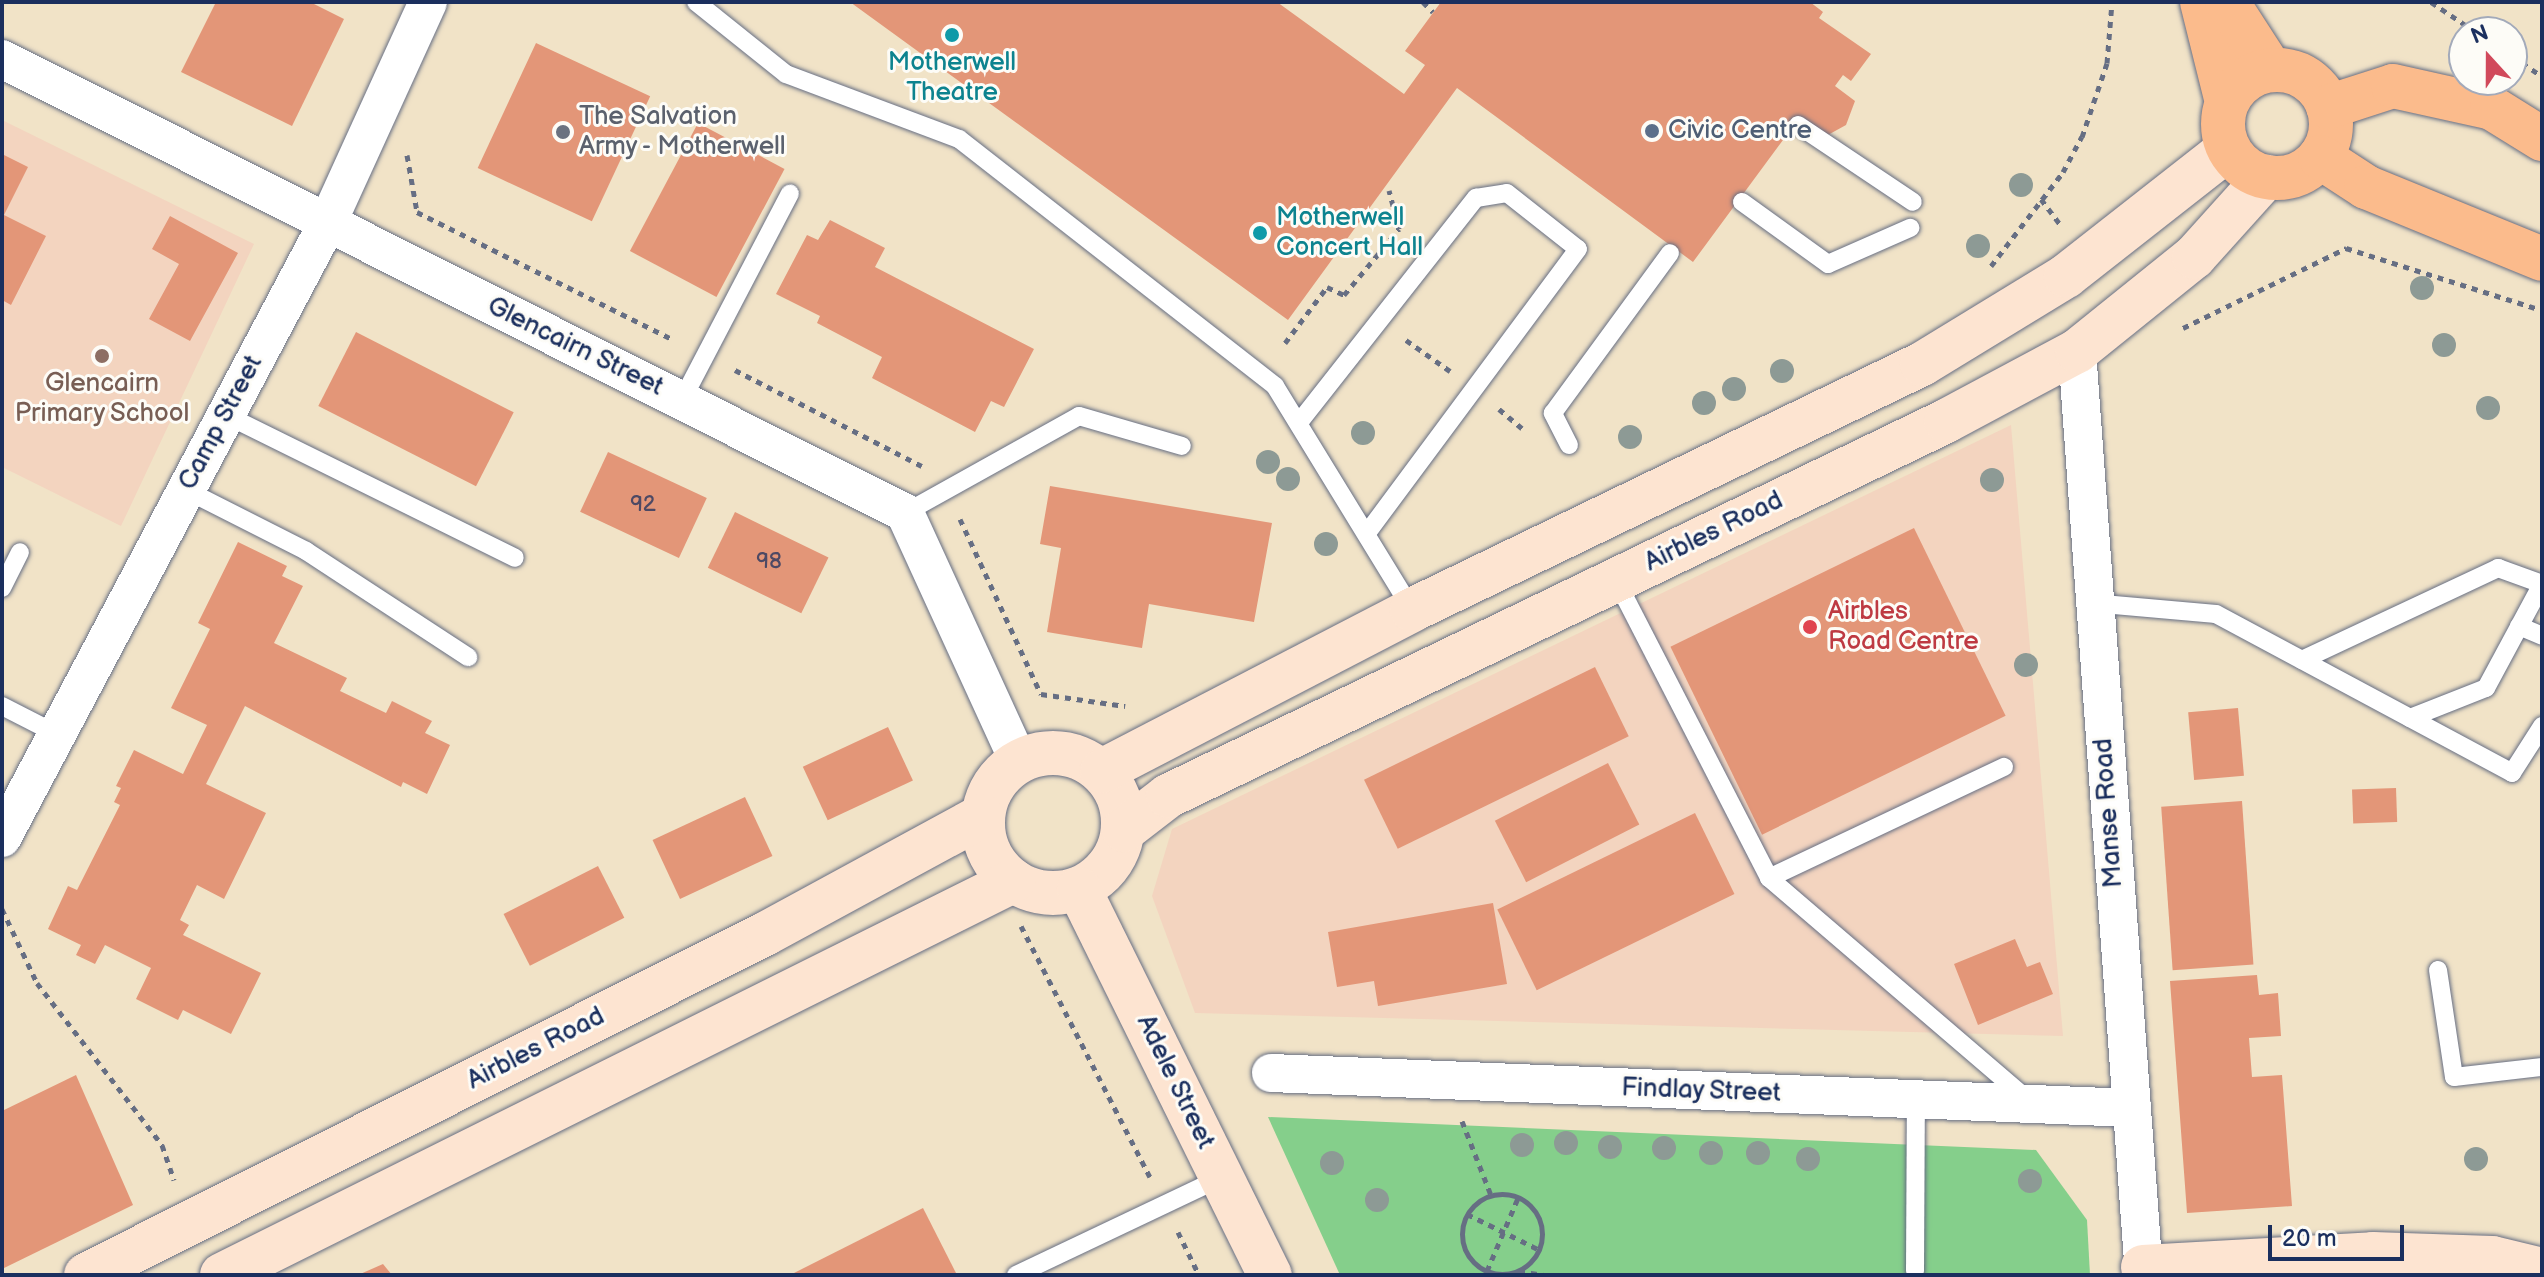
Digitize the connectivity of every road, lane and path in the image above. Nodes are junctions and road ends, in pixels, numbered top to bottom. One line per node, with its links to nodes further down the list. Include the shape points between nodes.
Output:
1 (428, 2): 24 (street, Camp Street)
2 (696, 2): 40 (lane, via 786,74 959,139 1275,386)
3 (1423, 2): 8 (path)
4 (2112, 2): 28 (path, via 2107,63 2082,137 2063,172)
5 (2202, 2): 12 (main road)
6 (2227, 2): 11 (main road)
7 (2431, 2): 9 (path)
8 (1433, 12)
9 (2452, 16)
10 (2, 59): 24 (street, Glencairn Street)
11 (2271, 70): 12 (main road, via 2253,75); 13 (main road, via 2306,78)
12 (2227, 102): 17 (main road, via 2223,130)
13 (2328, 107): 15 (main road, via 2393,86 2492,108); 18 (main road, via 2331,125)
14 (1798, 125): 23 (lane)
15 (2542, 139)
16 (405, 144): 32 (path, via 417,212)
17 (2228, 149): 19 (main road, via 2248,170); 54 (main road, via 2066,276 1922,364)
18 (2320, 157): 19 (main road, via 2297,174); 27 (main road, via 2366,187)
19 (2266, 177): 29 (main road, Airbles Road, via 2194,257)
20 (1389, 190): 33 (path, via 1399,229 1344,295 1327,287)
21 (790, 193): 37 (lane)
22 (1742, 202): 25 (lane, via 1828,264)
23 (1913, 202)
24 (326, 226): 37 (street, Glencairn Street); 39 (street, Camp Street)
25 (1910, 228)
26 (1670, 253): 42 (lane, via 1553,413)
27 (2542, 259)
28 (1989, 270)
29 (2141, 301): 30 (path, via 2162,336 2234,307 2346,248); 34 (main road, Airbles Road)
30 (2542, 310)
31 (1394, 331): 36 (path)
32 (674, 340)
33 (1285, 343)
34 (2077, 351): 51 (main road, Airbles Road, via 1946,421); 53 (street, Manse Road)
35 (734, 370): 44 (path)
36 (1464, 381)
37 (682, 400): 47 (street, Glencairn Street)
38 (1493, 404): 41 (path)
39 (226, 415): 45 (street, Camp Street); 50 (lane)
40 (1301, 420): 48 (lane); 48 (lane, via 1476,198 1507,193 1578,249)
41 (1527, 432)
42 (1569, 445)
43 (1182, 446): 47 (lane, via 1079,416)
44 (929, 469)
45 (186, 490): 57 (lane, via 306,551); 63 (street, Camp Street)
46 (955, 507): 59 (path, via 1041,694 1125,706)
47 (905, 513): 64 (street)
48 (1366, 534): 54 (lane)
49 (20, 552): 52 (lane)
50 (515, 558)
51 (1616, 579): 68 (main road, Airbles Road, via 1168,796); 70 (lane)
52 (2, 588)
53 (2092, 603): 58 (lane, via 2216,614); 80 (street, Manse Road)
54 (1412, 610): 66 (main road)
55 (2519, 626): 56 (lane); 58 (lane, via 2542,584 2498,568); 61 (lane, via 2486,688)
56 (2542, 636)
57 (468, 657)
58 (2302, 660): 61 (lane)
59 (1139, 700)
60 (2, 706): 63 (lane)
61 (2410, 718): 62 (lane, via 2512,773)
62 (2542, 726)
63 (57, 734): 69 (street, Camp Street)
64 (1018, 760): 66 (main road, via 1046,752 1070,754); 67 (main road, via 996,780)
65 (2004, 767): 70 (lane)
66 (1102, 771): 68 (main road, via 1119,794)
67 (982, 816): 71 (main road, via 993,859); 86 (main road, Airbles Road, via 751,941)
68 (1124, 830): 72 (main road, Airbles Road, via 1113,860)
69 (2, 838)
70 (1769, 878): 79 (lane)
71 (1007, 884): 72 (main road, via 1037,892); 84 (path); 95 (main road)
72 (1079, 889): 81 (main road, Adele Street)
73 (2, 909): 86 (path, via 37,983 162,1145)
74 (2438, 970): 75 (lane, via 2454,1077)
75 (2542, 1067)
76 (1271, 1073): 77 (street, Findlay Street)
77 (1446, 1080): 78 (street, Findlay Street); 82 (path)
78 (1916, 1099): 79 (street, Findlay Street); 92 (lane)
79 (2032, 1104): 80 (street, Findlay Street)
80 (2132, 1108): 93 (street, Manse Road)
81 (1222, 1177): 84 (lane); 98 (main road, Adele Street)
82 (1491, 1195): 83 (path); 85 (path)
83 (1518, 1198): 87 (path); 88 (path, via 1538,1216)
84 (1164, 1205): 96 (lane); 97 (path)
85 (1467, 1214): 87 (path); 90 (path, via 1464,1248)
86 (189, 1223): 94 (main road, Airbles Road)
87 (1503, 1232): 88 (path); 90 (path)
88 (1540, 1250): 91 (path)
89 (2542, 1270): 93 (main road, via 2492,1258 2373,1254)
90 (1486, 1271): 91 (path)
91 (1518, 1271): 99 (path); 100 (path)
92 (1915, 1271)
93 (2144, 1271)
94 (86, 1275)
95 (222, 1275)
96 (1016, 1275)
97 (1199, 1275)
98 (1270, 1275)
99 (1511, 1275)
100 (1544, 1275)

